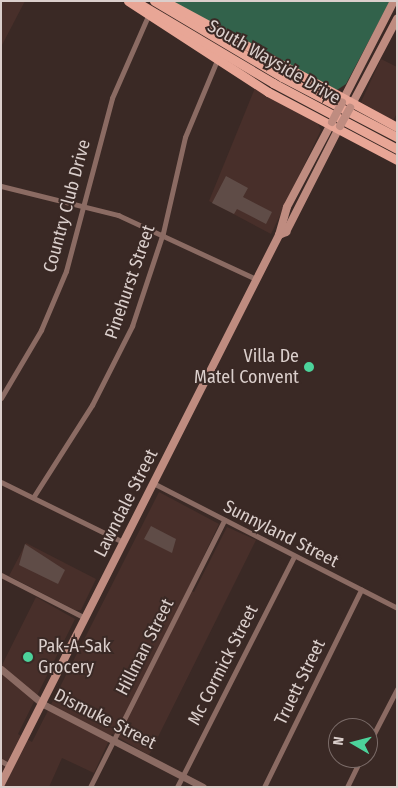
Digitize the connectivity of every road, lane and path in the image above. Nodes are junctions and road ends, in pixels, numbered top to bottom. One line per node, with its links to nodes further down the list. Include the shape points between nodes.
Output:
1 (128, 1): 7 (main road)
2 (135, 1): 16 (main road, South Wayside Drive, via 273,83)
3 (154, 1): 15 (main road, South Wayside Drive, via 282,77)
4 (164, 1): 10 (main road)
5 (394, 1): 6 (main road, Lawndale Street)
6 (393, 11): 10 (main road, Lawndale Street)
7 (148, 16): 9 (main road); 20 (street, Country Club Drive, via 112,98)
8 (397, 20): 11 (main road, Lawndale Street)
9 (217, 60): 12 (main road); 23 (street, Pinehurst Street, via 185,137)
10 (343, 100): 11 (main road); 12 (main road, Lawndale Street, bridge)
11 (352, 105): 13 (main road); 14 (main road, Lawndale Street, bridge)
12 (330, 124): 14 (main road); 21 (main road, Lawndale Street)
13 (397, 126)
14 (339, 129): 17 (main road); 22 (main road, Lawndale Street)
15 (397, 137)
16 (397, 149)
17 (397, 160)
18 (2, 186): 19 (street); 20 (street)
19 (1, 193)
20 (84, 204): 23 (street); 26 (street, Country Club Drive, via 66,271 41,330)
21 (287, 207): 22 (main road); 24 (main road, Lawndale Street)
22 (296, 212): 24 (main road, Lawndale Street, via 286,232)
23 (163, 233): 25 (street); 29 (street, Pinehurst Street, via 118,358)
24 (279, 235): 25 (main road, Lawndale Street)
25 (256, 279): 28 (main road, Lawndale Street)
26 (1, 398)
27 (1, 482): 29 (street)
28 (154, 484): 30 (street, Sunnyland Street); 31 (main road, Lawndale Street)
29 (34, 496): 31 (street)
30 (224, 520): 32 (street, Sunnyland Street); 41 (street, Hillman Street)
31 (123, 542): 36 (main road, Lawndale Street)
32 (294, 556): 34 (street, Sunnyland Street); 45 (street, Mc Cormick Street)
33 (1, 575): 36 (street)
34 (361, 590): 35 (street, Sunnyland Street); 50 (street, Truett Street)
35 (397, 608)
36 (85, 618): 39 (main road, Lawndale Street)
37 (1, 669): 39 (street, Dismuke Street)
38 (397, 689): 40 (street)
39 (42, 704): 41 (street, Dismuke Street); 43 (main road, Lawndale Street)
40 (378, 726)
41 (114, 740): 45 (street, Dismuke Street); 47 (street, Hillman Street)
42 (1, 761): 43 (street)
43 (10, 766): 46 (main road, Lawndale Street)
44 (356, 768): 51 (street)
45 (182, 775): 48 (street, Mc Cormick Street); 49 (street, Dismuke Street)
46 (1, 784)
47 (90, 787)
48 (177, 787)
49 (203, 787)
50 (264, 787)
51 (347, 787)

